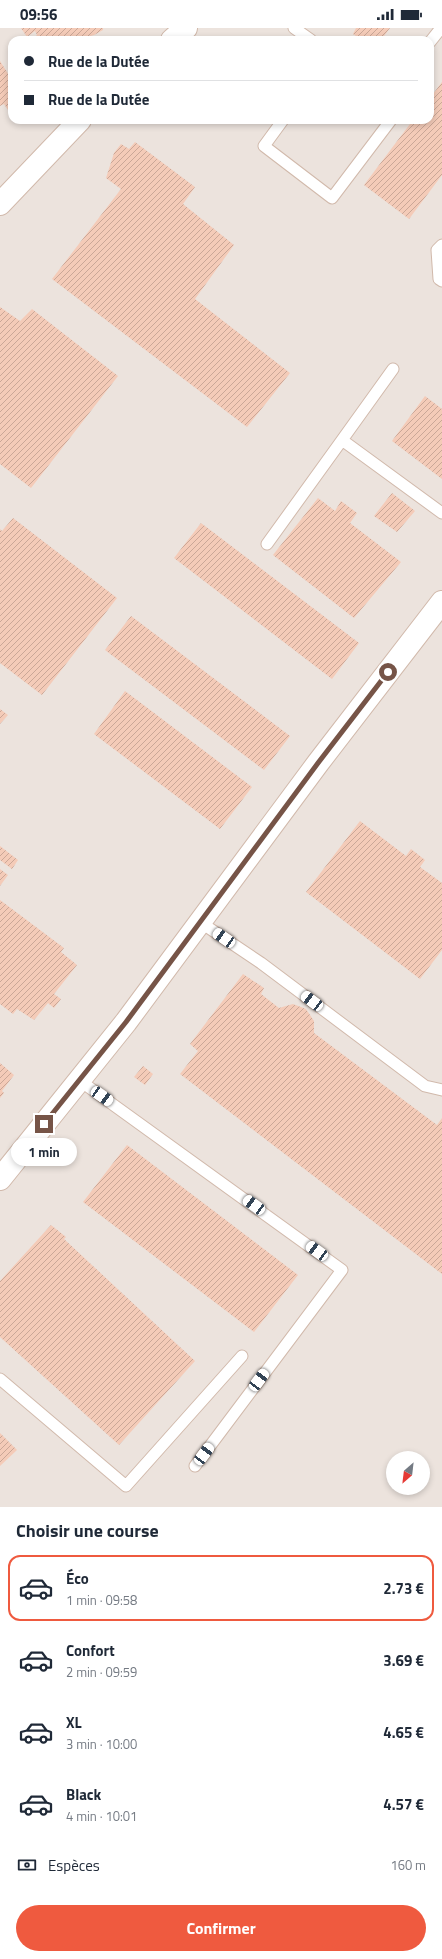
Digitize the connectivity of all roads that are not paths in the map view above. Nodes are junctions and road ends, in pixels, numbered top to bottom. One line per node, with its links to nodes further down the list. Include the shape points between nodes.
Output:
1 (186, 28): 4 (street)
2 (294, 28): 5 (lane)
3 (441, 28): 6 (lane)
4 (177, 36)
5 (305, 36)
6 (434, 37)
7 (76, 124): 10 (street)
8 (280, 124): 9 (lane, via 264,146 332,198)
9 (388, 124)
10 (0, 204)
11 (442, 244): 12 (lane, via 438,250 439,279)
12 (442, 281)
13 (393, 369): 14 (lane)
14 (342, 440): 15 (lane); 16 (lane)
15 (442, 513)
16 (268, 544)
17 (442, 602): 18 (street)
18 (200, 922): 19 (street, via 126,1022); 20 (lane, via 261,963 425,1086)
19 (79, 1080): 21 (street); 24 (lane, via 342,1270)
20 (442, 1090)
21 (0, 1179)
22 (242, 1356): 23 (lane, via 126,1486)
23 (0, 1379)
24 (195, 1466)

